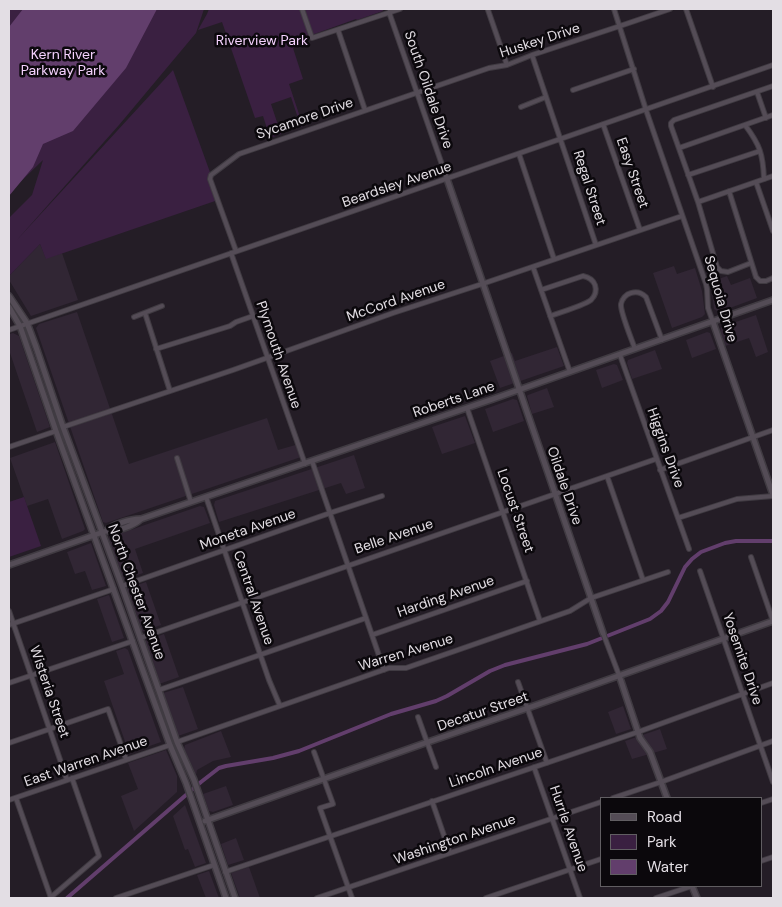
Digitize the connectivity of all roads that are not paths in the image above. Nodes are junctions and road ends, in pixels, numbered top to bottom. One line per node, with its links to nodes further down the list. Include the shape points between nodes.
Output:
1 (302, 9): 9 (street, via 312,38)
2 (400, 9): 6 (street)
3 (614, 9): 8 (street, Sequoia Drive)
4 (670, 9): 8 (street, Huskey Drive)
5 (686, 9): 15 (street)
6 (390, 10): 9 (street); 18 (street, South Oildale Drive)
7 (488, 10): 11 (street)
8 (620, 26): 10 (street, Huskey Drive); 13 (street, Sequoia Drive)
9 (338, 30): 21 (street)
10 (532, 55): 11 (street, Huskey Drive); 19 (street, Regal Street)
11 (507, 65): 18 (street, Huskey Drive)
12 (773, 65): 15 (street, Beardsley Avenue)
13 (634, 69): 16 (street); 22 (street, Sequoia Drive)
14 (773, 86): 17 (street)
15 (713, 87): 22 (street, Beardsley Avenue)
16 (573, 90)
17 (757, 92): 24 (street); 28 (street, via 674,120 671,123)
18 (416, 93): 21 (street, Sycamore Drive); 33 (street, South Oildale Drive)
19 (546, 98): 20 (street); 27 (street, Regal Street)
20 (521, 107)
21 (365, 110): 35 (street, Sycamore Drive, via 239,154 211,175)
22 (646, 110): 25 (street, Beardsley Avenue); 39 (street, Sequoia Drive)
23 (773, 115): 24 (street)
24 (766, 118): 26 (street)
25 (603, 124): 27 (street, Beardsley Avenue); 40 (street, Easy Street)
26 (745, 125): 28 (street); 29 (street)
27 (561, 139): 30 (street, Beardsley Avenue); 42 (street, Regal Street)
28 (679, 148): 31 (street)
29 (760, 150): 31 (street); 34 (street)
30 (519, 154): 33 (street, Beardsley Avenue); 44 (street)
31 (688, 175): 38 (street)
32 (773, 176): 34 (street)
33 (447, 179): 43 (street, Beardsley Avenue); 48 (main road, Oildale Drive)
34 (764, 179): 36 (street)
35 (210, 180): 43 (street, Plymouth Avenue)
36 (756, 182): 37 (street); 41 (street)
37 (729, 191): 38 (street); 45 (street)
38 (698, 202): 45 (street, via 721,271 728,272)
39 (682, 216): 40 (street, McCord Avenue); 58 (street, Sequoia Drive, via 706,284)
40 (640, 230): 42 (street, McCord Avenue)
41 (773, 231)
42 (596, 245): 44 (street, McCord Avenue)
43 (233, 252): 55 (street, Plymouth Avenue); 59 (street, Beardsley Avenue)
44 (554, 259): 46 (street, McCord Avenue)
45 (751, 264): 47 (street, via 760,281)
46 (533, 267): 48 (street, McCord Avenue); 49 (street)
47 (773, 278)
48 (482, 284): 66 (street, McCord Avenue); 69 (main road, Oildale Drive)
49 (541, 290): 56 (street); 56 (street, via 583,276 590,278 596,287 588,302)
50 (9, 296): 59 (main road, North Chester Avenue)
51 (773, 300): 58 (main road, Roberts Lane)
52 (162, 306): 54 (street)
53 (9, 307): 60 (main road, North Chester Avenue)
54 (144, 313): 57 (street); 64 (street)
55 (253, 316): 64 (street); 66 (street, Plymouth Avenue)
56 (550, 316): 67 (street)
57 (134, 317)
58 (713, 322): 62 (main road, Roberts Lane); 75 (main road, Sequoia Drive)
59 (27, 323): 60 (street, Beardsley Avenue); 72 (main road, North Chester Avenue)
60 (20, 326): 61 (street, Beardsley Avenue); 71 (main road, North Chester Avenue)
61 (9, 330)
62 (662, 340): 63 (main road, Roberts Lane); 63 (street, via 646,297 637,292 630,293 624,297 621,307)
63 (635, 349): 65 (main road, Roberts Lane)
64 (156, 350): 68 (street)
65 (620, 355): 67 (main road, Roberts Lane); 80 (street, Higgins Drive)
66 (267, 357): 68 (street, McCord Avenue); 82 (street, Plymouth Avenue)
67 (570, 372): 69 (main road, Roberts Lane)
68 (170, 390): 72 (street, McCord Avenue)
69 (519, 390): 70 (main road, Roberts Lane); 85 (main road, Oildale Drive)
70 (467, 408): 81 (main road, Roberts Lane); 90 (street, Locust Street)
71 (50, 413): 72 (main road); 74 (main road, North Chester Avenue)
72 (63, 427): 77 (main road, North Chester Avenue)
73 (773, 430): 75 (street)
74 (56, 431): 77 (main road); 78 (street); 94 (main road, North Chester Avenue)
75 (753, 437): 83 (street); 86 (main road, Sequoia Drive)
76 (9, 440): 78 (street)
77 (68, 440): 93 (main road, North Chester Avenue)
78 (10, 447)
79 (177, 458): 89 (street)
80 (656, 459): 83 (street, Higgins Drive); 84 (street, Belle Avenue)
81 (312, 461): 82 (main road, Roberts Lane); 91 (street)
82 (305, 464): 88 (main road, Roberts Lane)
83 (660, 470): 92 (street, Higgins Drive)
84 (607, 476): 85 (street, Belle Avenue); 102 (street)
85 (555, 494): 90 (street, Belle Avenue); 106 (main road, Oildale Drive)
86 (773, 495): 92 (street, via 737,499)
87 (382, 496): 91 (street, Moneta Avenue)
88 (206, 497): 89 (main road, Roberts Lane); 96 (street, Central Avenue)
89 (191, 502): 93 (main road, Roberts Lane)
90 (503, 512): 99 (street, Belle Avenue); 103 (street, Locust Street)
91 (330, 513): 96 (street, Moneta Avenue); 99 (street)
92 (678, 518): 95 (street, Higgins Drive)
93 (104, 532): 94 (main road, Roberts Lane); 104 (main road, North Chester Avenue)
94 (95, 535): 98 (main road, Roberts Lane); 105 (main road, North Chester Avenue)
95 (689, 549)
96 (224, 550): 104 (street, Moneta Avenue); 107 (street, Central Avenue)
97 (750, 556): 112 (street)
98 (9, 565)
99 (348, 565): 107 (street, Belle Avenue); 110 (street)
100 (700, 571): 117 (street, Yosemite Drive)
101 (668, 572): 102 (street, Warren Avenue)
102 (642, 580): 106 (street, Warren Avenue)
103 (527, 581): 111 (street, Locust Street); 115 (street, Harding Avenue)
104 (122, 586): 108 (main road, North Chester Avenue)
105 (114, 589): 108 (main road); 113 (street); 118 (main road, North Chester Avenue)
106 (591, 598): 111 (street, Warren Avenue, via 570,611); 114 (main road, Oildale Drive)
107 (242, 602): 116 (street, Belle Avenue); 119 (street, Central Avenue)
108 (129, 606): 116 (main road, North Chester Avenue)
109 (9, 611): 113 (street, Wisteria Street)
110 (366, 618): 115 (street); 119 (street)
111 (540, 621): 120 (street, Warren Avenue, via 406,668)
112 (773, 621): 117 (main road, Decatur Street)
113 (11, 624): 121 (street, Wisteria Street)
114 (603, 633): 122 (street, Oildale Drive)
115 (372, 635): 120 (street)
116 (140, 638): 126 (main road, North Chester Avenue)
117 (723, 639): 122 (main road, Decatur Street); 127 (street, Yosemite Drive)
118 (133, 641): 121 (street); 132 (main road, North Chester Avenue)
119 (260, 654): 126 (street); 128 (street, Central Avenue)
120 (384, 670): 128 (street, Warren Avenue)
121 (31, 676): 124 (street); 131 (street, Wisteria Street)
122 (619, 676): 129 (main road, Decatur Street); 133 (main road, Oildale Drive)
123 (518, 682): 129 (street)
124 (9, 683)
125 (773, 683): 127 (street, Lincoln Avenue)
126 (159, 690): 135 (main road, North Chester Avenue)
127 (742, 694): 133 (street, Lincoln Avenue); 139 (street, Yosemite Drive)
128 (280, 706): 135 (street, Warren Avenue)
129 (528, 708): 136 (main road, Decatur Street); 143 (street)
130 (418, 718): 136 (street)
131 (50, 729): 137 (street); 142 (street, via 108,709); 146 (street, Wisteria Street)
132 (164, 730): 135 (main road); 138 (main road, North Chester Avenue)
133 (638, 732): 143 (street, Lincoln Avenue); 148 (main road, Oildale Drive, via 650,752)
134 (773, 740): 139 (street)
135 (177, 742): 141 (main road, North Chester Avenue)
136 (428, 742): 144 (street); 147 (main road, Decatur Street)
137 (9, 743)
138 (170, 745): 141 (main road); 142 (street, East Warren Avenue); 158 (main road, North Chester Avenue)
139 (760, 745): 148 (street); 149 (street, Yosemite Drive)
140 (314, 752): 147 (street)
141 (184, 757): 157 (main road, North Chester Avenue)
142 (126, 759): 146 (street, East Warren Avenue)
143 (547, 762): 145 (street, Lincoln Avenue)
144 (436, 767)
145 (534, 767): 154 (street, Lincoln Avenue); 156 (street, Hurrle Avenue)
146 (70, 779): 152 (street, East Warren Avenue); 168 (street, Wisteria Street, via 99,856)
147 (324, 779): 157 (main road, Decatur Street); 159 (street, via 333,804 320,808)
148 (661, 782): 150 (street); 151 (main road, Oildale Drive)
149 (773, 782)
150 (616, 797)
151 (666, 797)
152 (16, 798): 153 (street, East Warren Avenue); 168 (street)
153 (9, 800)
154 (432, 802): 159 (street, Lincoln Avenue); 160 (street)
155 (600, 802): 156 (street, Washington Avenue)
156 (552, 819): 160 (street, Washington Avenue); 163 (street, Hurrle Avenue)
157 (207, 820): 158 (main road, Decatur Street); 164 (main road, North Chester Avenue)
158 (199, 823): 162 (main road, North Chester Avenue)
159 (330, 836): 164 (street, Lincoln Avenue); 167 (street)
160 (450, 853): 167 (street, Washington Avenue)
161 (600, 859): 163 (street)
162 (214, 865): 165 (main road); 169 (street); 170 (main road, North Chester Avenue)
163 (570, 870): 174 (street); 175 (street, Hurrle Avenue)
164 (225, 872): 165 (main road, North Chester Avenue)
165 (228, 879): 171 (main road, North Chester Avenue)
166 (689, 887): 176 (street)
167 (348, 888): 172 (street, Washington Avenue); 173 (street)
168 (50, 898)
169 (116, 898)
170 (226, 898)
171 (234, 898)
172 (317, 898)
173 (352, 898)
174 (486, 898)
175 (580, 898)
176 (656, 898)

